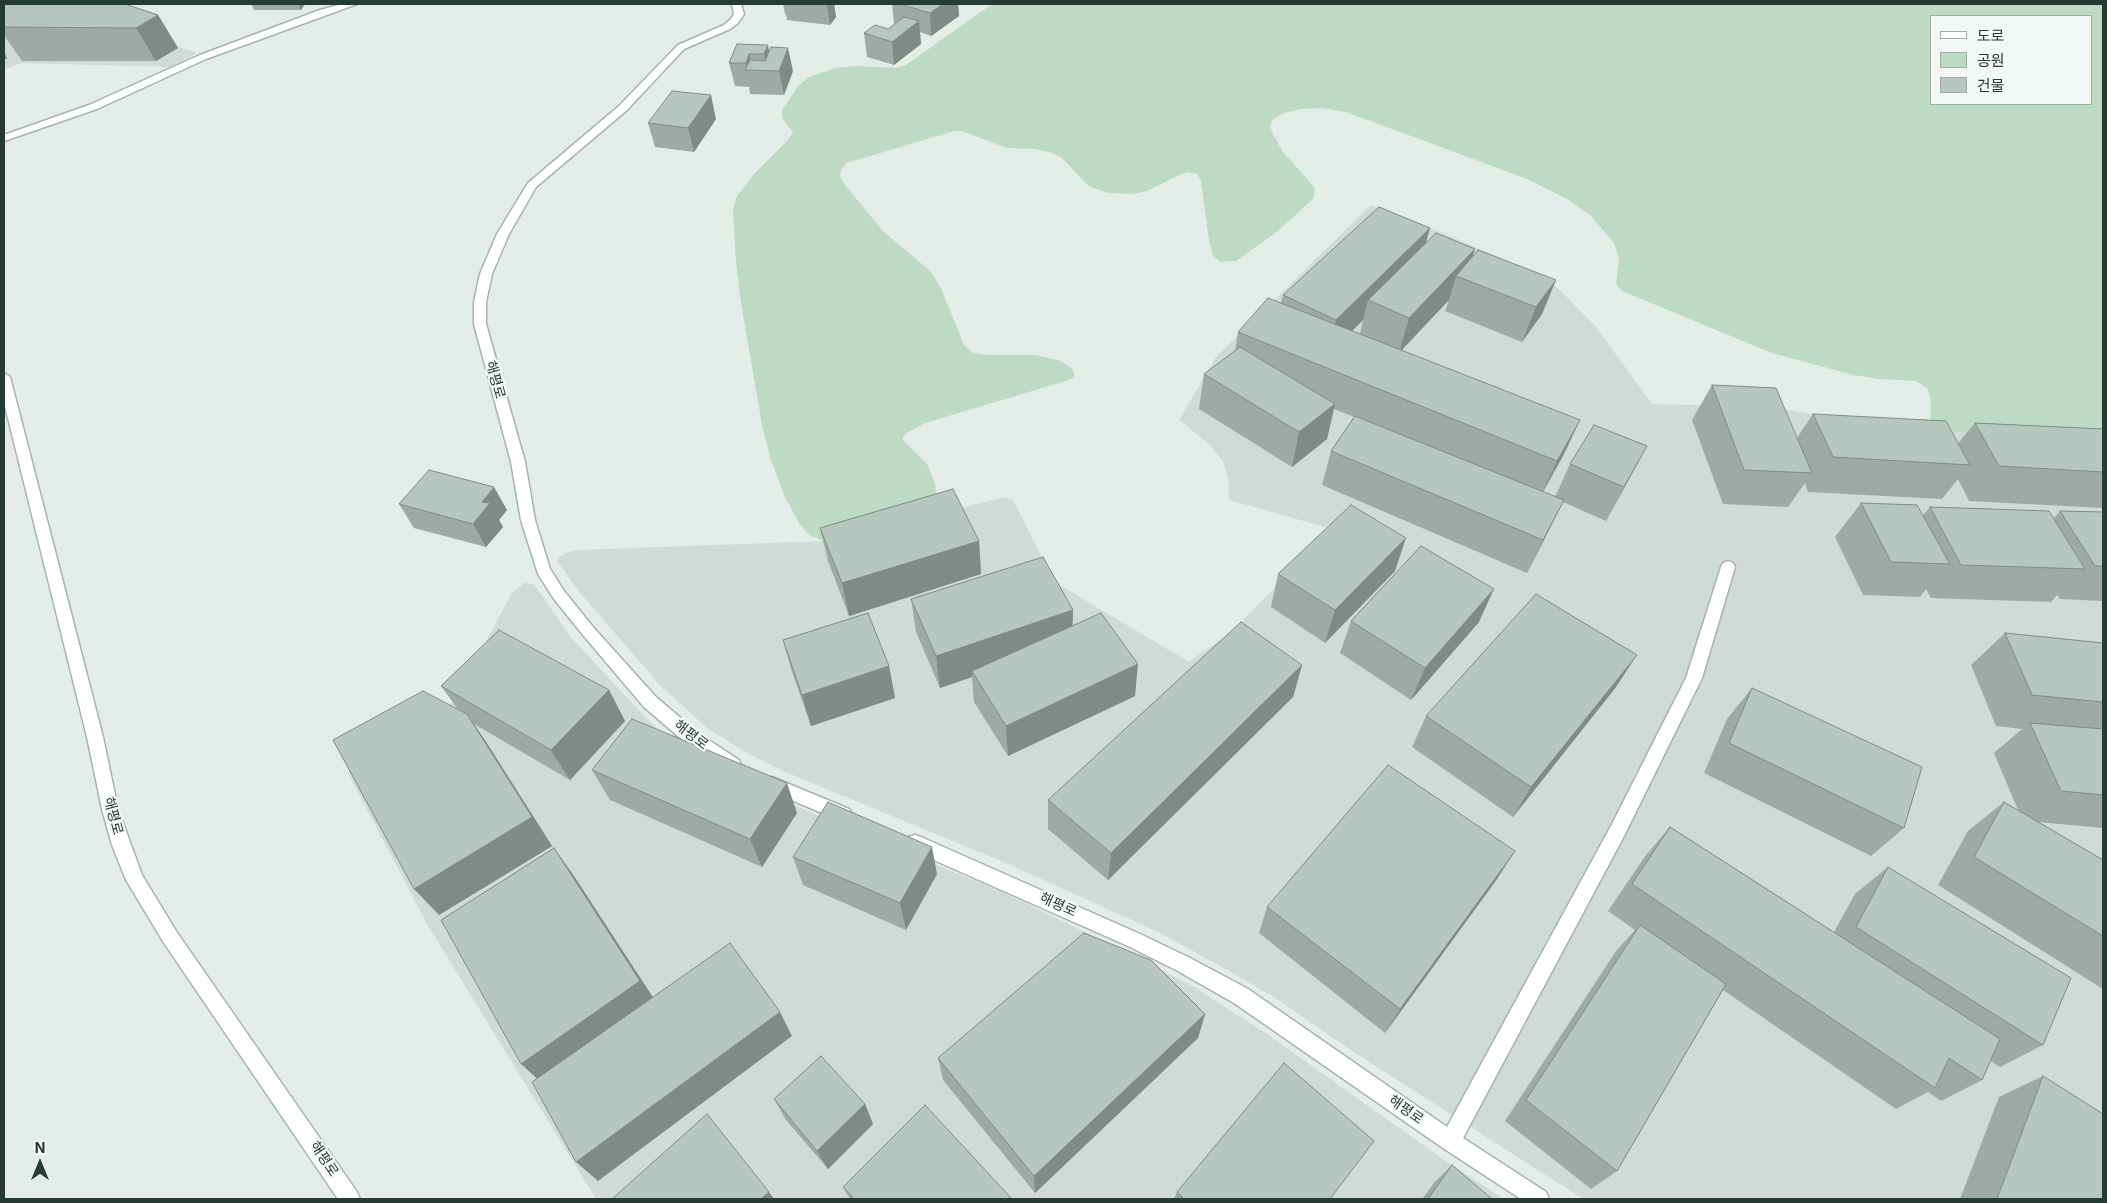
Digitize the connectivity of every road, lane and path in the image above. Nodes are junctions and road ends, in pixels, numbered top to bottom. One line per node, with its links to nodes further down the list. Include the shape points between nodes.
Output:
1 (352, 4): 3 (street, via 203,57 93,107)
2 (736, 4): 6 (street, 해평로, via 739,14 735,21 681,47 623,108 532,185 503,234 486,274 480,302 480,324 518,462 528,520 543,570 588,631 650,702 692,738)
3 (4, 138)
4 (4, 377): 11 (street, 해평로, via 110,809 135,880 170,937)
5 (1728, 567): 10 (street, via 1694,678 1617,832)
6 (745, 770)
7 (760, 778): 8 (street)
8 (858, 820)
9 (904, 839): 10 (street, 해평로, via 1072,912 1200,973 1241,996)
10 (1450, 1141): 12 (street, 해평로)
11 (350, 1199)
12 (1539, 1199)

